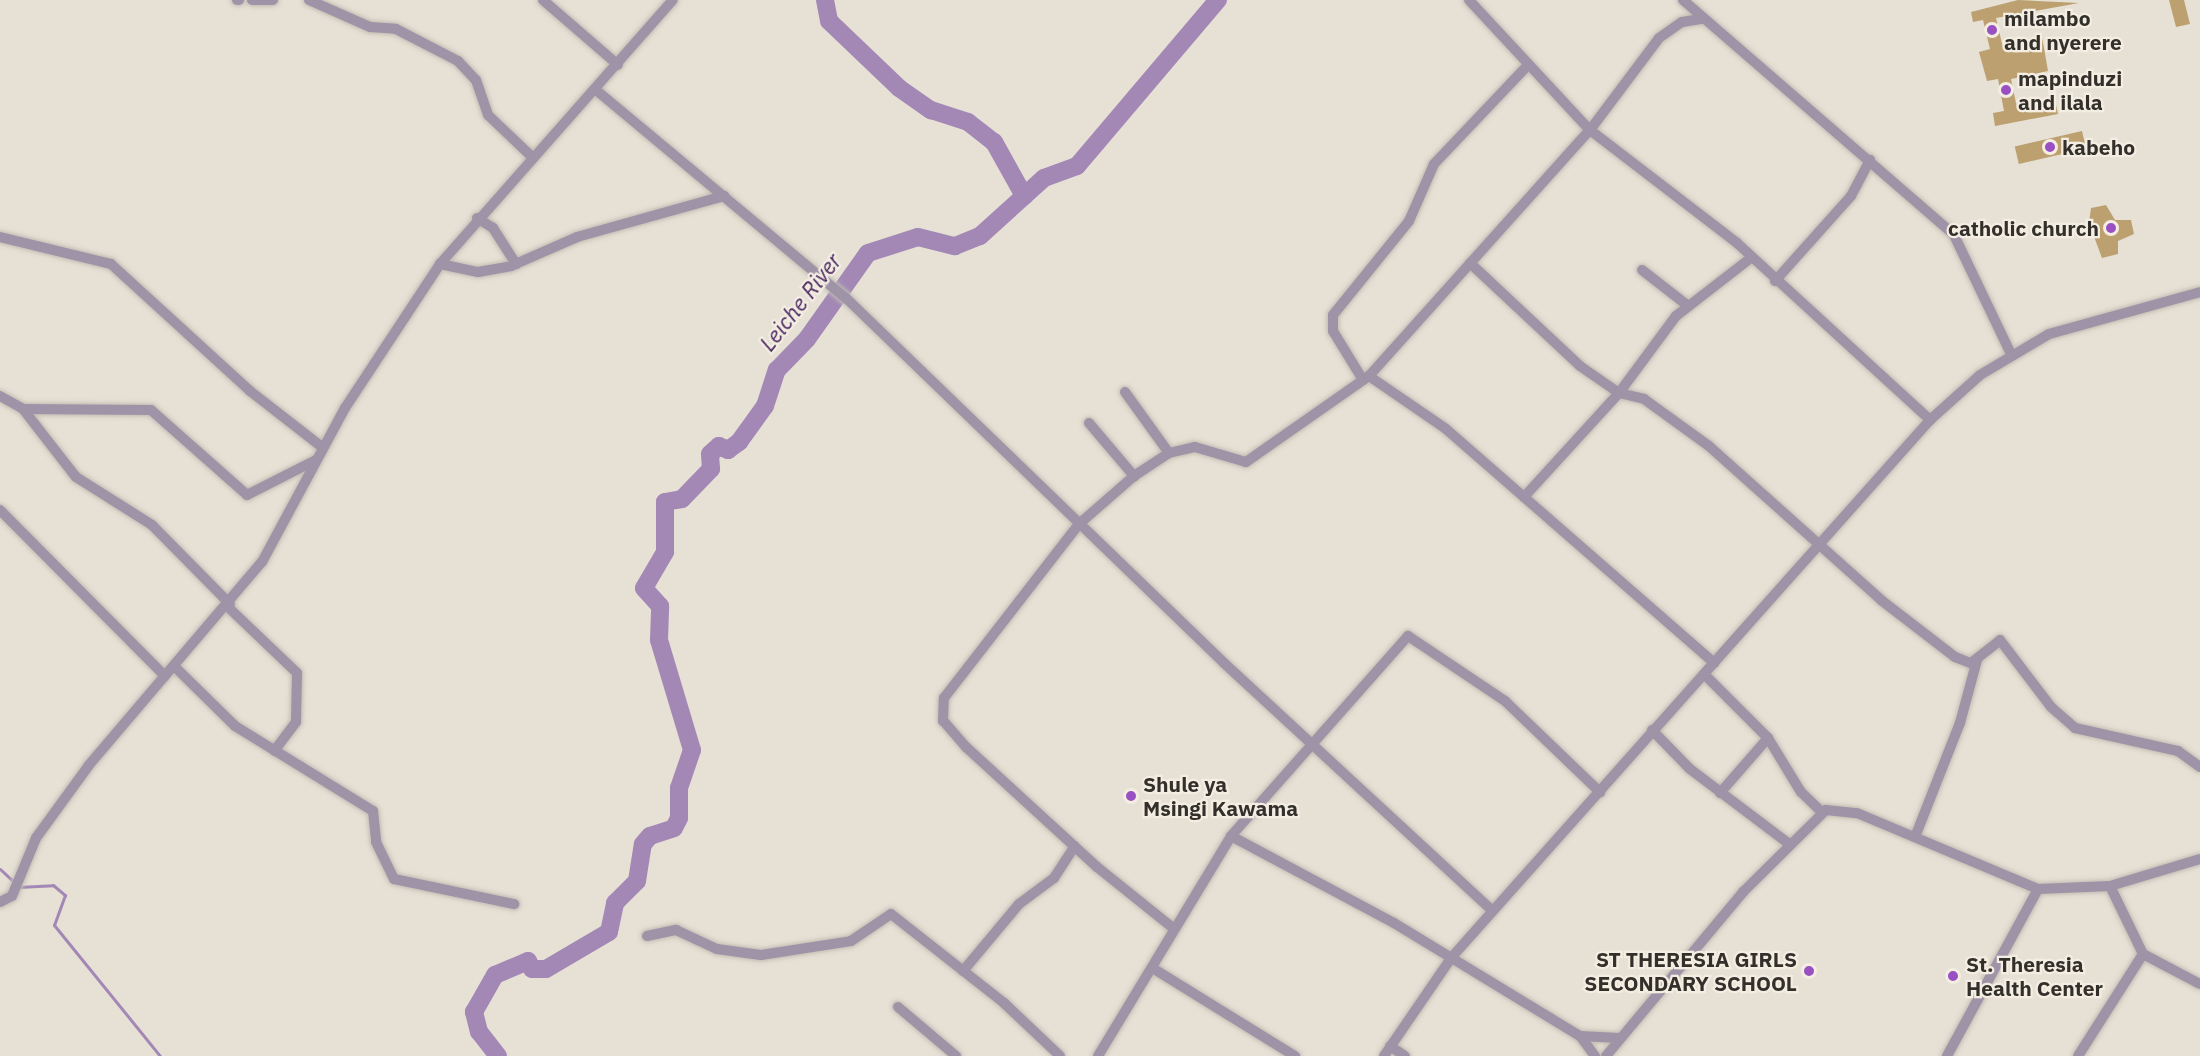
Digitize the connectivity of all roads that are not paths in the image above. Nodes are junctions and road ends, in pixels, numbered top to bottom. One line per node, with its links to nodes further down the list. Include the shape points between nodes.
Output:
1 (252, 0): 2 (street)
2 (273, 0)
3 (309, 0): 13 (street, via 370,27 396,29 458,61 477,80 488,115)
4 (543, 0): 9 (street)
5 (673, 0): 9 (street)
6 (1469, 0): 10 (street)
7 (1683, 0): 8 (street)
8 (1701, 19): 12 (street, via 1682,22 1659,38); 14 (street)
9 (618, 65): 11 (street)
10 (1527, 66): 12 (street); 27 (street, via 1434,164 1409,221 1333,315 1337,340)
11 (596, 90): 13 (street); 15 (street)
12 (1590, 130): 18 (street); 19 (street)
13 (531, 156): 16 (street)
14 (1870, 160): 23 (street, via 1851,196); 26 (street, via 1954,236)
15 (724, 196): 21 (street, via 577,237); 40 (street, via 832,286)
16 (477, 218): 20 (street); 21 (street, via 493,228)
17 (0, 237): 34 (street, via 111,264 250,390)
18 (1752, 257): 23 (street); 25 (street)
19 (1470, 263): 27 (street); 29 (street, via 1580,366)
20 (440, 264): 21 (street, via 478,272); 34 (street)
21 (516, 264)
22 (1642, 270): 25 (street)
23 (1775, 281): 32 (street)
24 (2200, 292): 26 (street, via 2093,318)
25 (1687, 305): 29 (street)
26 (2011, 354): 32 (street)
27 (1366, 378): 35 (street, via 1246,462 1195,447); 38 (street, via 1419,407)
28 (1125, 392): 35 (street)
29 (1619, 393): 38 (street); 41 (street, via 1644,399 1686,429)
30 (0, 396): 31 (street)
31 (23, 410): 36 (street, via 151,410 247,495); 42 (street, via 76,477 152,525)
32 (1930, 420): 41 (street)
33 (1089, 423): 37 (street)
34 (322, 447): 36 (street)
35 (1169, 453): 37 (street)
36 (316, 460): 42 (street, via 275,541)
37 (1134, 476): 40 (street)
38 (1524, 497): 44 (street)
39 (0, 510): 47 (street)
40 (1079, 524): 50 (street); 59 (street, via 939,706 943,721 966,747)
41 (1821, 544): 43 (street, via 1955,657 1971,663); 44 (street)
42 (229, 606): 45 (street); 51 (street, via 297,673 296,722)
43 (1977, 660): 52 (street, via 2000,640 2051,707 2075,728 2178,751); 57 (street, via 1960,723)
44 (1714, 663): 46 (street)
45 (175, 667): 47 (street); 51 (street, via 235,726)
46 (1704, 674): 48 (street); 49 (street)
47 (165, 676): 63 (street, via 58,806 36,838 12,896)
48 (1652, 730): 53 (street); 54 (street)
49 (1768, 738): 54 (street); 55 (street, via 1801,792)
50 (1313, 746): 53 (street, via 1408,636 1505,701); 56 (street); 65 (street)
51 (274, 751): 64 (street, via 373,811 376,842 394,879)
52 (2200, 766)
53 (1600, 792): 65 (street)
54 (1720, 793): 58 (street)
55 (1822, 812): 57 (street, via 1842,808); 58 (street)
56 (1231, 836): 66 (street); 69 (street)
57 (1915, 837): 62 (street)
58 (1789, 844): 75 (street)
59 (1075, 846): 66 (street); 71 (street, via 1054,878 1019,904)
60 (2200, 859): 61 (street)
61 (2110, 886): 62 (street); 68 (street)
62 (2038, 889): 85 (street)
63 (0, 902)
64 (514, 904)
65 (1492, 910): 69 (street)
66 (1173, 928): 70 (street)
67 (647, 936): 71 (street, via 676,930 717,949 760,955 851,940 891,914)
68 (2143, 954): 72 (street); 86 (street)
69 (1451, 958): 74 (street); 76 (street)
70 (1154, 969): 79 (street); 80 (street)
71 (963, 971): 78 (street)
72 (2200, 984)
73 (898, 1007): 77 (street)
74 (1580, 1036): 75 (street); 83 (street)
75 (1619, 1038): 84 (street)
76 (1390, 1046): 81 (street); 82 (street)
77 (956, 1056)
78 (1060, 1056)
79 (1098, 1056)
80 (1295, 1056)
81 (1384, 1056)
82 (1406, 1056)
83 (1595, 1056)
84 (1606, 1056)
85 (1947, 1056)
86 (2078, 1056)

